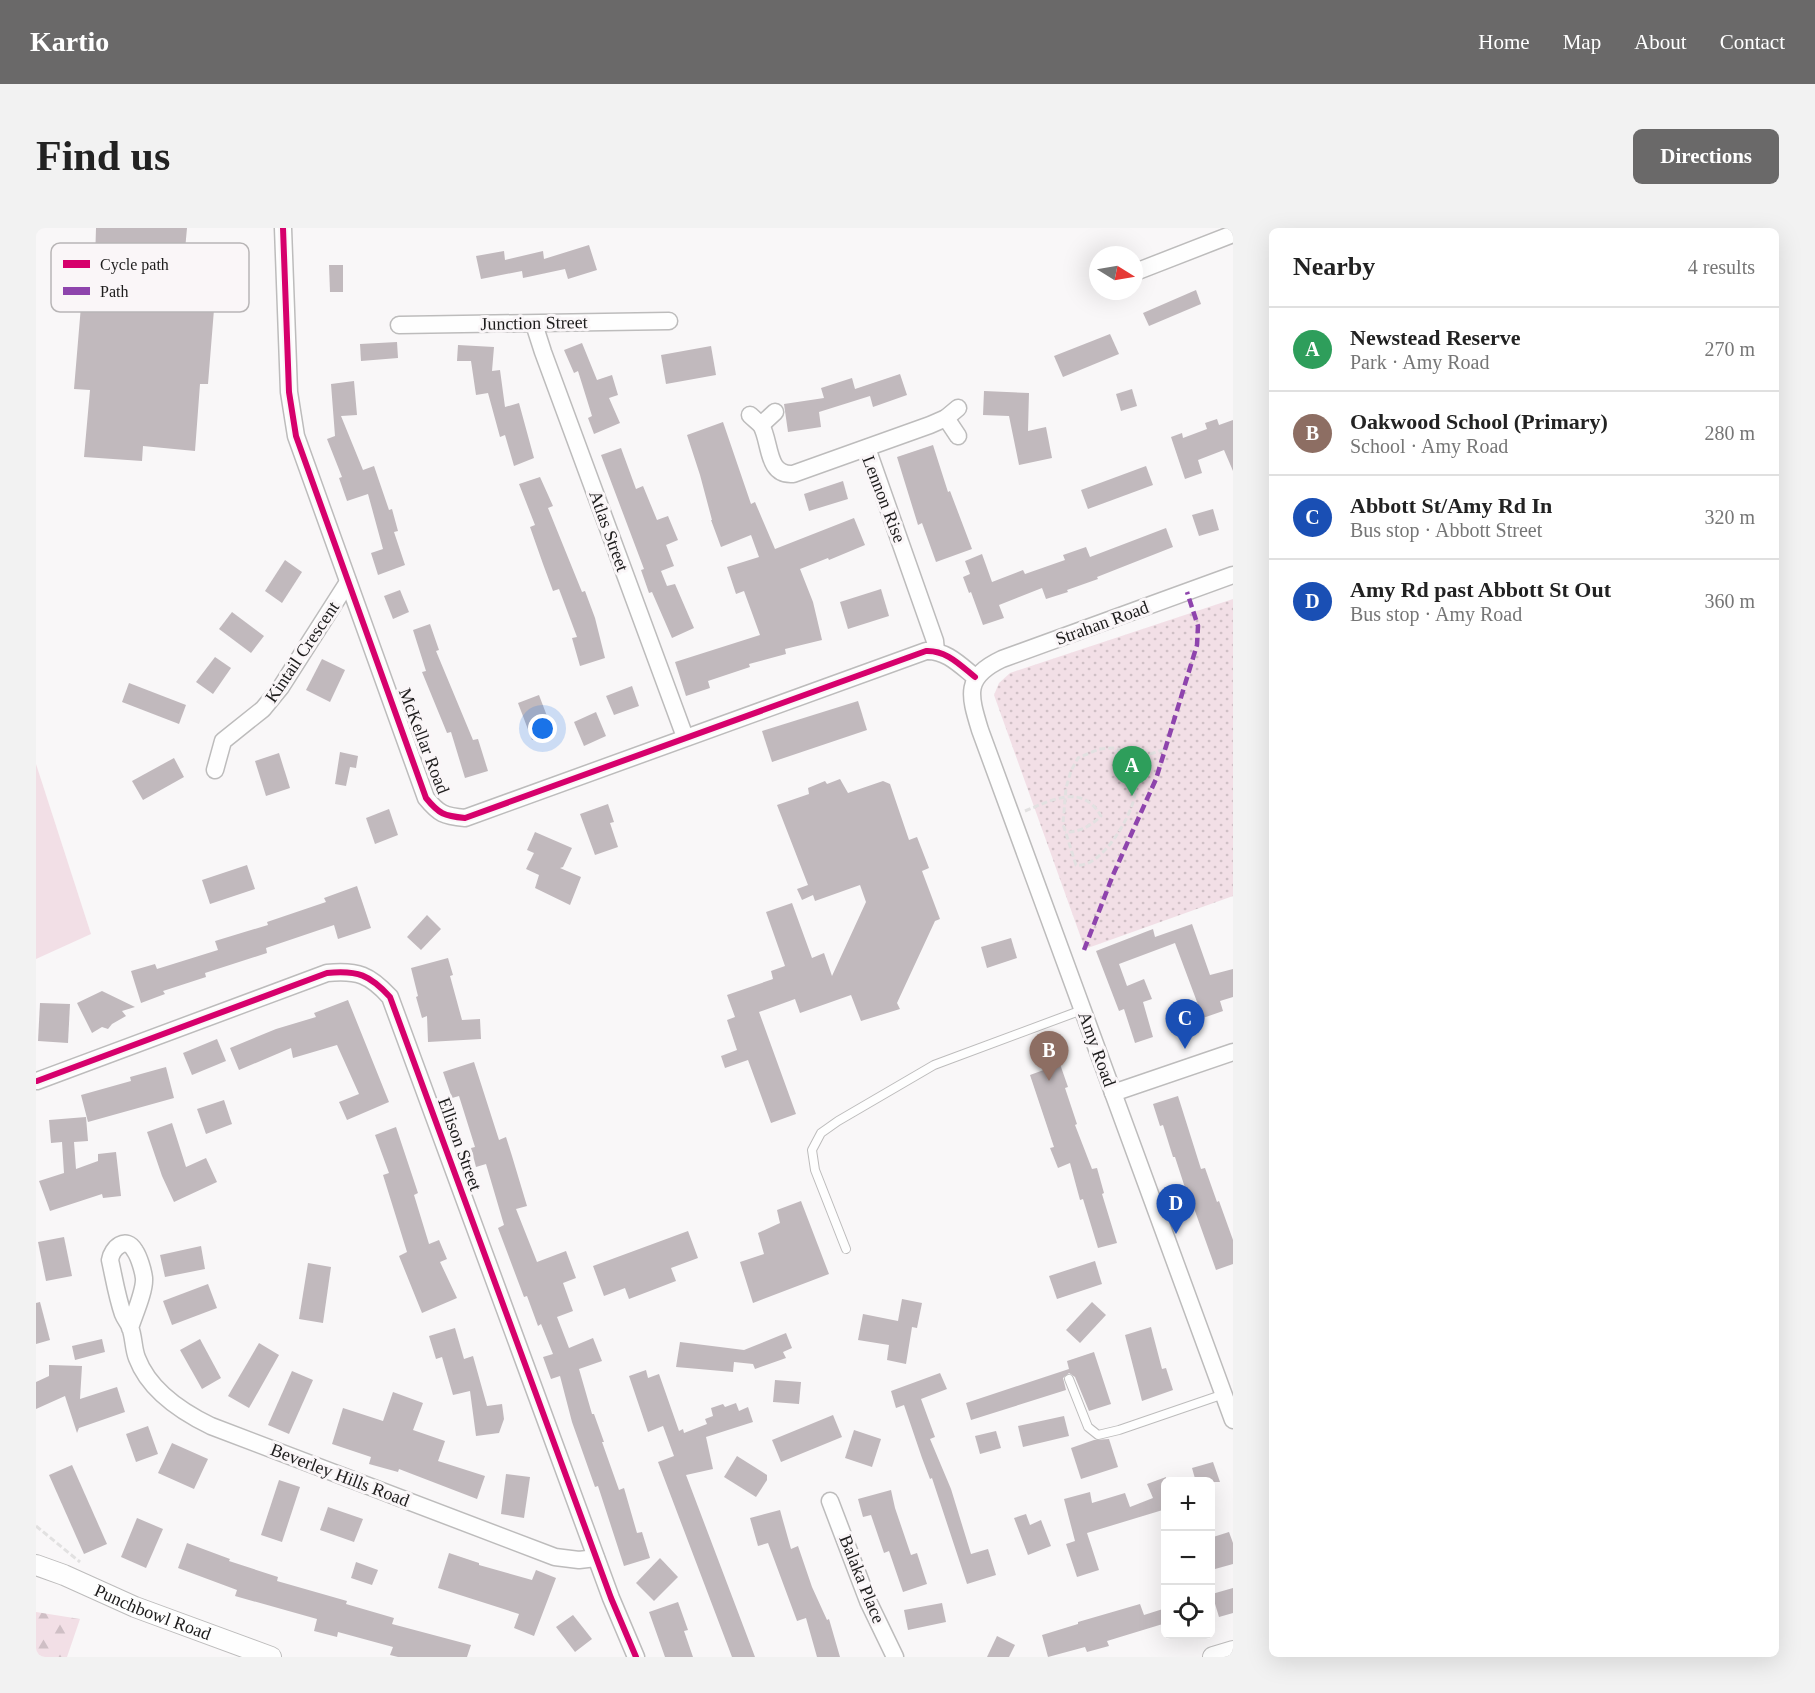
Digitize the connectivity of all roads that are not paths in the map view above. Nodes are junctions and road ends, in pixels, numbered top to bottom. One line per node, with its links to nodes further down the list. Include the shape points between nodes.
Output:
1 (283, 228): 11 (street, McKellar Road, via 289,392 296,436)
2 (1233, 234): 3 (street)
3 (1143, 269)
4 (669, 321): 5 (street, Junction Street)
5 (534, 324): 6 (street, Junction Street); 14 (street, Atlas Street)
6 (399, 326)
7 (775, 412): 9 (street, Lennon Rise, via 755,420 773,464 784,475)
8 (958, 436): 9 (street, via 952,413)
9 (867, 448): 12 (street, Lennon Rise)
10 (1233, 575): 13 (street, Strahan Road, via 1002,659)
11 (348, 582): 14 (street, McKellar Road, via 426,798 437,811 465,818); 15 (street, Kintail Crescent, via 263,709 216,738)
12 (936, 651): 13 (street); 14 (street, McKellar Road, via 913,655)
13 (975, 677): 16 (street, Amy Road, via 971,688 974,710)
14 (685, 737)
15 (215, 770)
16 (1082, 1010): 19 (street, Amy Road); 20 (lane, via 934,1065 821,1133 812,1150 814,1170)
17 (1233, 1052): 19 (street)
18 (37, 1081): 26 (street, Ellison Street, via 327,973 347,971 377,983 390,997)
19 (1113, 1094): 23 (street, Amy Road)
20 (846, 1250)
21 (130, 1328): 26 (street, Beverley Hills Road, via 145,1373 173,1403 194,1418 555,1557)
22 (1069, 1380): 23 (lane, via 1090,1431 1098,1435)
23 (1224, 1394): 24 (street, Amy Road)
24 (1233, 1420)
25 (830, 1501): 31 (street, Balaka Place, via 868,1601)
26 (596, 1558): 30 (street, Ellison Street)
27 (36, 1565): 29 (street, Punchbowl Road, via 135,1607)
28 (1233, 1651): 32 (street)
29 (272, 1657)
30 (636, 1657)
31 (895, 1657)
32 (1213, 1657)

